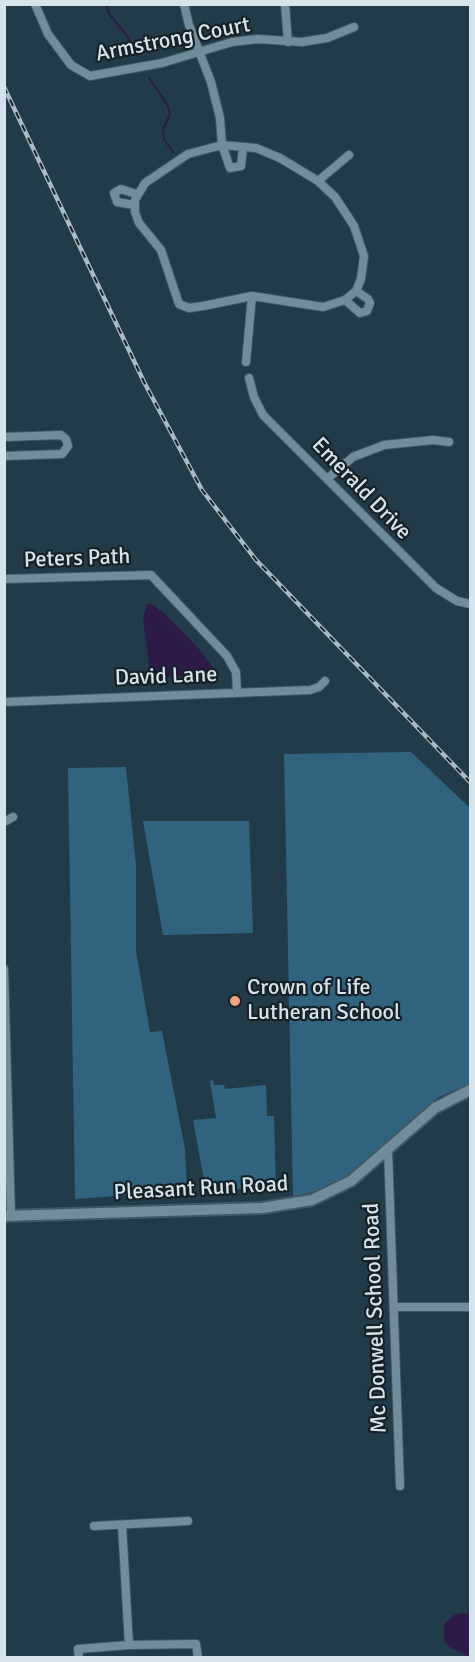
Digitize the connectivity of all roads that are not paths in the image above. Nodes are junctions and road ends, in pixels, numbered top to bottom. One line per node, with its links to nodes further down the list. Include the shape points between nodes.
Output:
1 (35, 4): 6 (street, Armstrong Court, via 48,34 71,65 90,75 112,74)
2 (184, 4): 6 (street)
3 (285, 4): 5 (street)
4 (354, 27): 5 (street, Armstrong Court, via 327,38)
5 (288, 42): 6 (street, Armstrong Court, via 240,41)
6 (199, 53): 7 (street, via 220,118)
7 (222, 145): 8 (street); 8 (street, via 227,164 233,169 243,163); 11 (street, via 188,153 145,183)
8 (243, 148): 10 (street, via 256,148 280,158)
9 (349, 155): 10 (street)
10 (318, 181): 13 (street, via 335,197 354,226 364,256)
11 (136, 194): 12 (street); 12 (street, via 121,189 114,193 117,202)
12 (134, 205): 14 (street, via 139,223 167,262 179,304 189,308)
13 (357, 291): 15 (street); 15 (street, via 370,303 367,311 360,313)
14 (252, 296): 15 (street, via 323,307); 16 (street)
15 (345, 300)
16 (246, 362)
17 (249, 378): 21 (street, Emerald Drive, via 263,415)
18 (4, 437): 20 (street, via 61,435 68,446 62,454)
19 (449, 442): 21 (street, via 384,445 353,457)
20 (4, 456)
21 (327, 479): 23 (street, Emerald Drive, via 436,588 457,601)
22 (4, 579): 25 (street, Peters Path, via 151,575 227,656 236,672)
23 (471, 604)
24 (326, 681): 25 (street, David Lane, via 310,690)
25 (237, 692): 26 (street, David Lane)
26 (4, 702)
27 (13, 817): 28 (street)
28 (4, 822)
29 (4, 969): 30 (street)
30 (6, 1076): 33 (street)
31 (471, 1090): 32 (main road, Pleasant Run Road, via 435,1108)
32 (388, 1149): 33 (main road, Pleasant Run Road, via 338,1188 312,1200 284,1206); 34 (street, Mc Donwell School Road)
33 (8, 1216)
34 (394, 1307): 35 (street); 36 (street, Mc Donwell School Road)
35 (471, 1307)
36 (400, 1486)
37 (188, 1521): 38 (street)
38 (122, 1525): 39 (street); 40 (street)
39 (94, 1526)
40 (129, 1645): 41 (street); 42 (street, via 196,1644)
41 (78, 1653)
42 (198, 1658)

